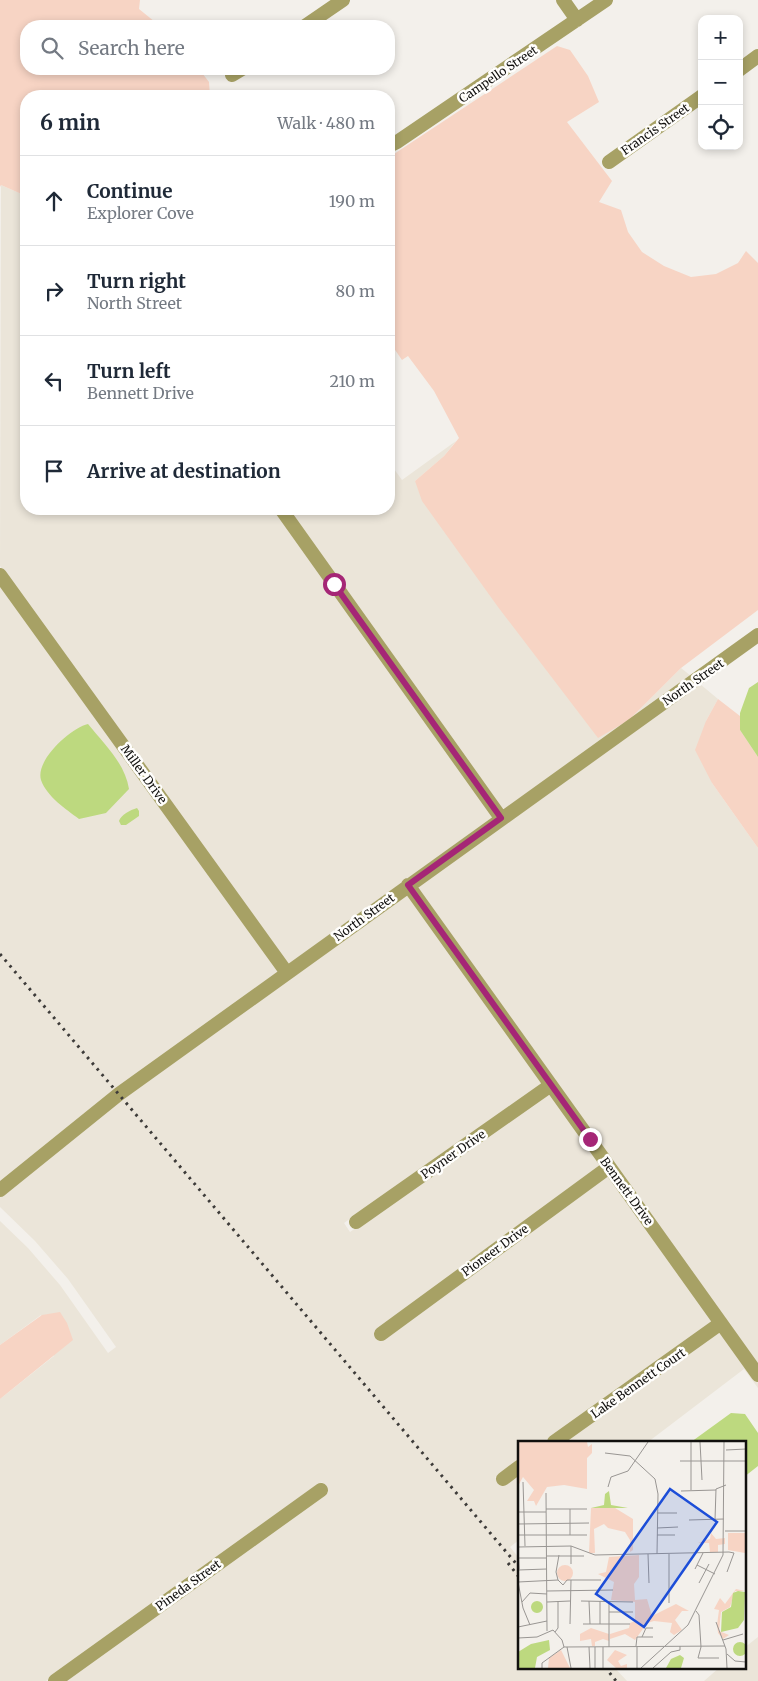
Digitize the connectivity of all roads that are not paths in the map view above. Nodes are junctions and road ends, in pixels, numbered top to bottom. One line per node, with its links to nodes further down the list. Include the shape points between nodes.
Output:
1 (343, 0): 4 (street)
2 (563, 0): 5 (street)
3 (606, 0): 5 (street, Campello Street)
4 (314, 20)
5 (578, 20): 9 (street, Campello Street)
6 (758, 56): 7 (street)
7 (743, 67)
8 (698, 99): 10 (street, Francis Street)
9 (395, 143)
10 (609, 162)
11 (285, 515): 14 (street)
12 (0, 575): 16 (street, Miller Drive)
13 (758, 635): 14 (street, North Street)
14 (501, 818): 15 (street, North Street)
15 (408, 885): 16 (street, North Street); 17 (street, Bennett Drive)
16 (287, 973): 19 (street, North Street, via 119,1094)
17 (551, 1085): 18 (street, Bennett Drive); 20 (street, Poyner Drive)
18 (609, 1167): 21 (street, Bennett Drive); 22 (street, Pioneer Drive)
19 (0, 1190)
20 (356, 1222)
21 (721, 1323): 23 (street, Bennett Drive); 24 (street, Lake Bennett Court)
22 (381, 1334)
23 (758, 1375)
24 (555, 1441)
25 (518, 1468): 26 (street)
26 (503, 1478)
27 (321, 1490): 28 (street, Pineda Street)
28 (55, 1681)

